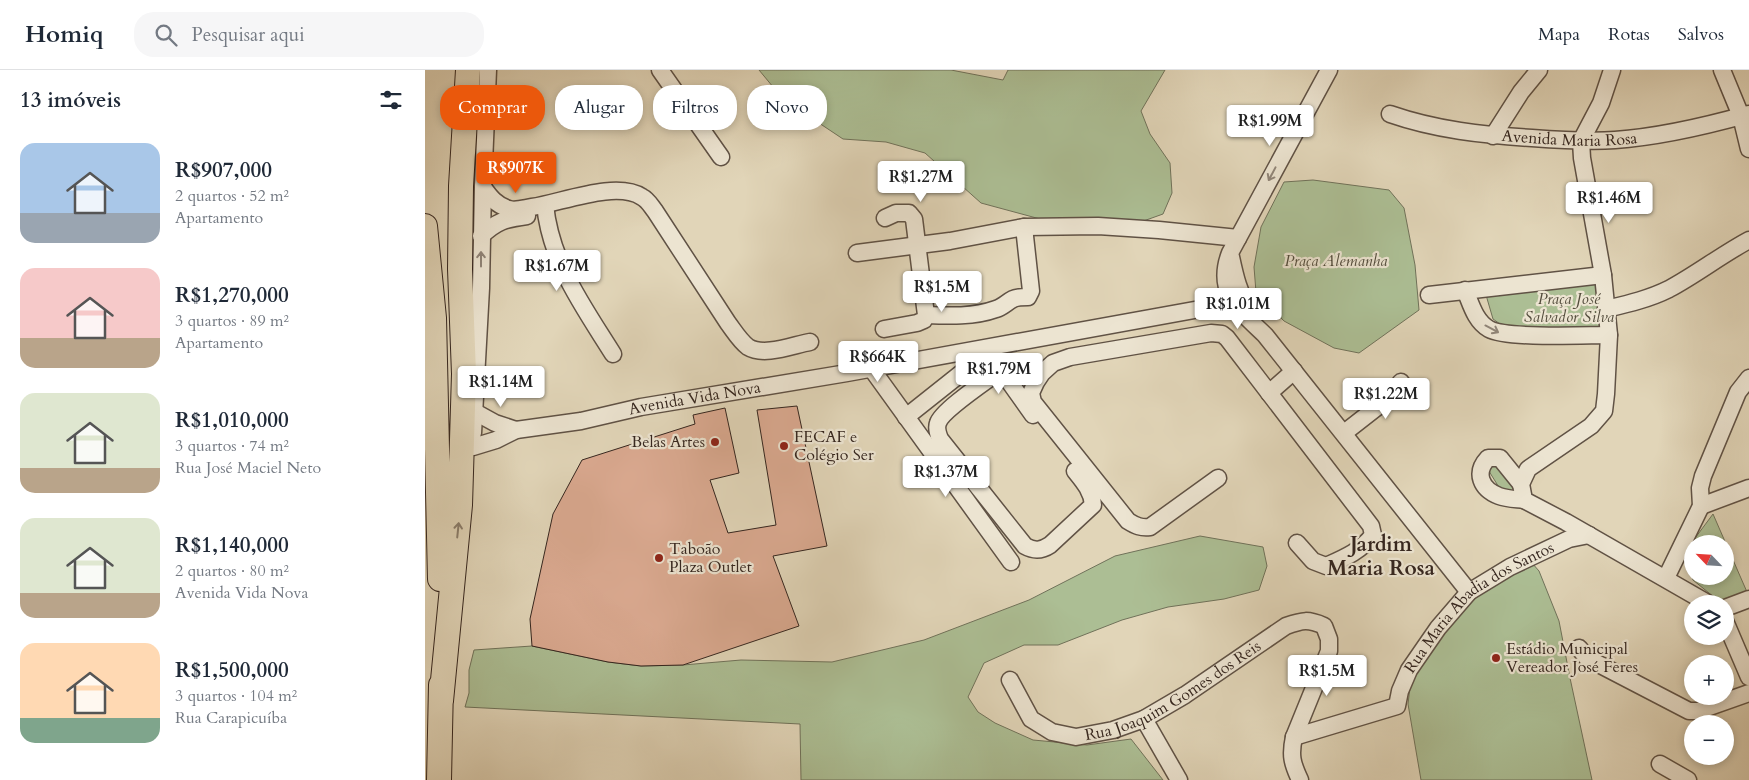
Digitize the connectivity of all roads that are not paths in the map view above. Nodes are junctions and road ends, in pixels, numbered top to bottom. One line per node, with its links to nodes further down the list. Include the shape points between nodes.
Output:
1 (468, 70): 14 (highway)
2 (488, 70): 14 (street)
3 (660, 70): 13 (street)
4 (1329, 70): 22 (street, one-way to 22)
5 (1539, 70): 10 (street)
6 (1612, 70): 11 (street, via 1601,103)
7 (1721, 70): 9 (street)
8 (1390, 114): 10 (street, Avenida Maria Rosa, via 1441,128)
9 (1745, 115): 11 (street, Avenida Maria Rosa, via 1642,138); 12 (street)
10 (1493, 136): 11 (street, Avenida Maria Rosa)
11 (1581, 140): 24 (street)
12 (1749, 149)
13 (721, 157)
14 (472, 186): 15 (street, via 507,209); 19 (street); 34 (highway, via 468,207 471,353); 50 (highway, via 460,269 464,374)
15 (546, 209): 19 (street, via 506,219); 32 (street, via 589,193 625,192 643,197 747,346 763,351); 33 (street, via 550,237 564,272)
16 (885, 218): 21 (street, via 909,213 914,219)
17 (425, 226): 65 (highway, via 434,318)
18 (1024, 227): 21 (street); 22 (street, via 1098,226 1159,230); 29 (street, via 1031,291 1028,297 975,314)
19 (481, 236): 34 (street, one-way to 19)
20 (1749, 240): 28 (street, via 1668,289)
21 (917, 245): 23 (street); 29 (street)
22 (1234, 245): 27 (street, via 1226,264 1225,278 1227,289)
23 (857, 253)
24 (1603, 275): 25 (street); 28 (street)
25 (1465, 290): 26 (street); 31 (street, one-way to 31, via 1481,322 1499,333)
26 (1429, 295)
27 (1239, 302): 35 (street, Avenida Vida Nova); 37 (street)
28 (1606, 309): 31 (street)
29 (926, 315): 30 (street, via 917,323)
30 (884, 329)
31 (1609, 335): 47 (street, via 1604,411 1591,426 1528,470)
32 (810, 342)
33 (613, 354)
34 (477, 361): 41 (street)
35 (871, 368): 42 (street); 43 (street, Avenida Vida Nova)
36 (1001, 370): 36 (street, via 1093,498 1089,510 1043,550 1025,546 937,432 938,423 947,411); 42 (street, via 987,361 974,363)
37 (1294, 371): 40 (street); 44 (street)
38 (1749, 378): 51 (street, via 1738,392 1703,476)
39 (1401, 382): 44 (street, via 1385,401)
40 (1269, 393): 46 (street, via 1227,338 1217,332 1071,357 1053,363 1036,382 1031,393 1033,402 1128,521 1135,525 1151,527); 53 (street, via 1371,526 1373,535 1354,553 1326,566 1313,561)
41 (475, 412): 43 (street, Avenida Vida Nova); 45 (street)
42 (906, 417): 54 (street)
43 (517, 430): 45 (street, Avenida Vida Nova)
44 (1344, 433): 56 (street)
45 (473, 447): 50 (street, via 471,485)
46 (1218, 478)
47 (1521, 484): 49 (street); 49 (street, via 1500,458 1488,458 1481,465 1481,480 1492,493)
48 (1749, 488): 51 (street)
49 (1524, 500): 52 (street)
50 (460, 505): 65 (highway, one-way to 50)
51 (1701, 506): 55 (street)
52 (1589, 535): 55 (street); 56 (street, Rua Maria Abadia dos Santos, via 1569,539 1510,567)
53 (1297, 543)
54 (1011, 562)
55 (1666, 578): 57 (street)
56 (1469, 592): 67 (street, Rua Maria Abadia dos Santos, via 1438,628 1409,670 1397,706)
57 (1694, 595)
58 (1749, 599): 59 (street)
59 (1734, 605)
60 (1734, 642): 62 (street)
61 (1579, 648): 64 (street, via 1587,658 1689,711 1698,711)
62 (1749, 677)
63 (1010, 680): 66 (street, Rua Joaquim Gomes dos Reis, via 1031,719 1053,732 1076,737 1113,730)
64 (1749, 693)
65 (441, 701): 69 (highway)
66 (1145, 719): 67 (street, Rua Joaquim Gomes dos Reis, via 1286,626 1302,620 1324,626 1329,651); 70 (street)
67 (1294, 737): 71 (street, via 1291,751)
68 (1660, 764): 72 (street)
69 (439, 780)
70 (1179, 780)
71 (1300, 780)
72 (1688, 780)

